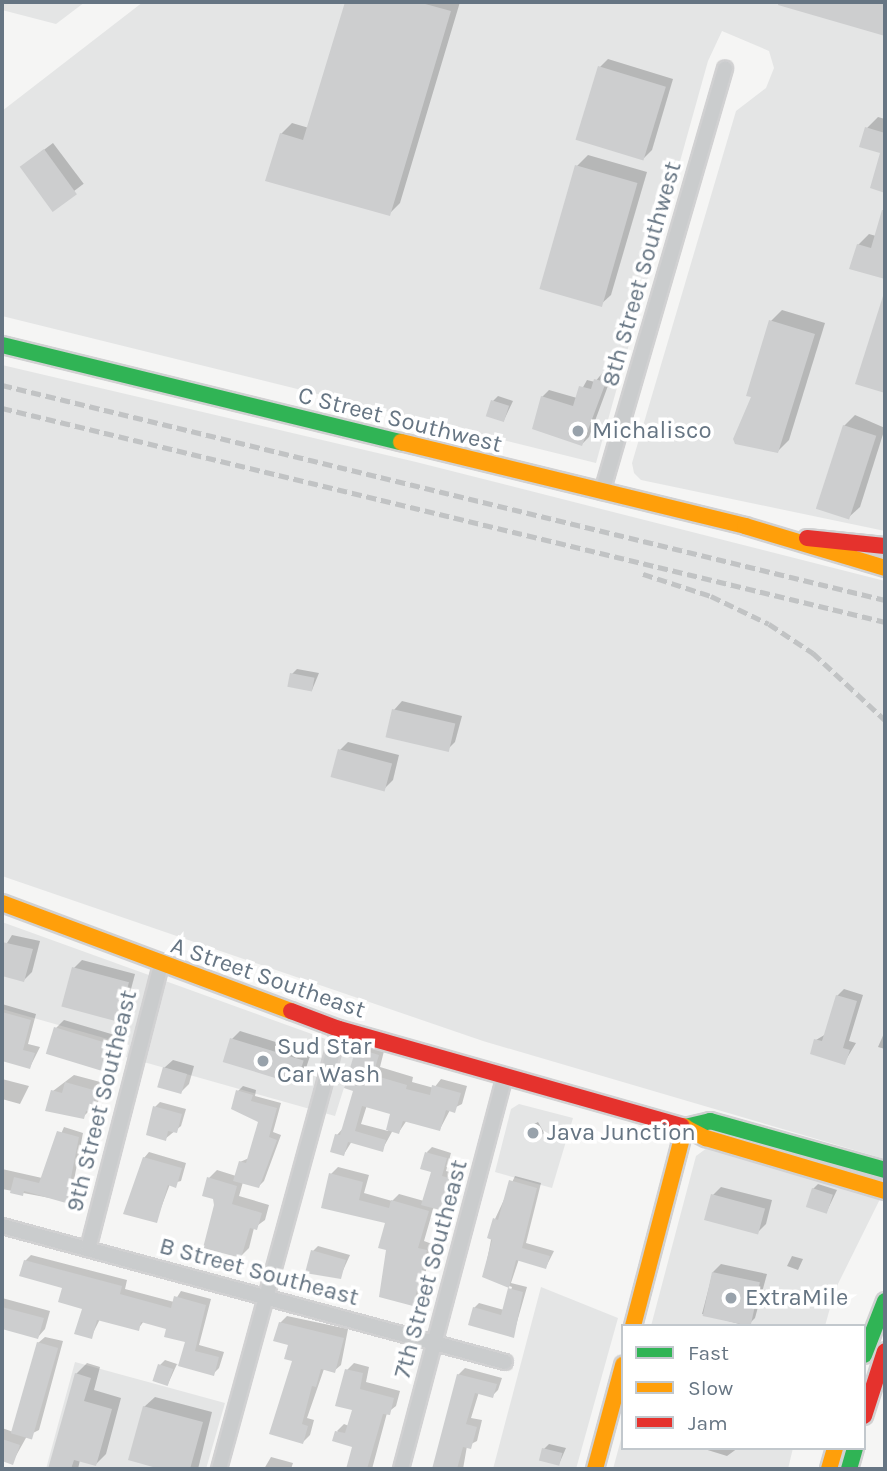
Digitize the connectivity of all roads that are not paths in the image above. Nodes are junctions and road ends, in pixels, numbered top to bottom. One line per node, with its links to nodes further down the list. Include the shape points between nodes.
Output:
1 (725, 69): 3 (street, 8th Street Southwest)
2 (2, 345): 3 (main road, C Street Southwest)
3 (602, 492): 4 (main road, C Street Southwest)
4 (788, 538): 5 (main road, C Street Southwest); 6 (main road, C Street Southwest)
5 (885, 546)
6 (885, 568)
7 (2, 903): 8 (main road, A Street Southeast)
8 (160, 965): 9 (main road, A Street Southeast); 15 (street, 9th Street Southeast)
9 (339, 1029): 10 (main road, A Street Southeast); 16 (street)
10 (504, 1079): 11 (main road, A Street Southeast); 19 (street, 7th Street Southeast)
11 (685, 1127): 12 (main road, A Street Southeast, via 710,1121); 13 (main road, A Street Southeast, via 706,1138); 18 (main road)
12 (885, 1170)
13 (885, 1191)
14 (2, 1226): 15 (street, B Street Southeast)
15 (88, 1249): 16 (street, B Street Southeast)
16 (266, 1298): 19 (street, B Street Southeast); 27 (street)
17 (885, 1301): 20 (main road)
18 (634, 1324)
19 (435, 1343): 22 (street, B Street Southeast); 28 (street, 7th Street Southeast)
20 (866, 1350)
21 (885, 1351): 24 (main road)
22 (505, 1362)
23 (621, 1372): 29 (main road)
24 (866, 1410)
25 (834, 1450): 30 (main road)
26 (854, 1450): 31 (main road)
27 (219, 1469)
28 (401, 1469)
29 (595, 1469)
30 (829, 1469)
31 (849, 1469)

